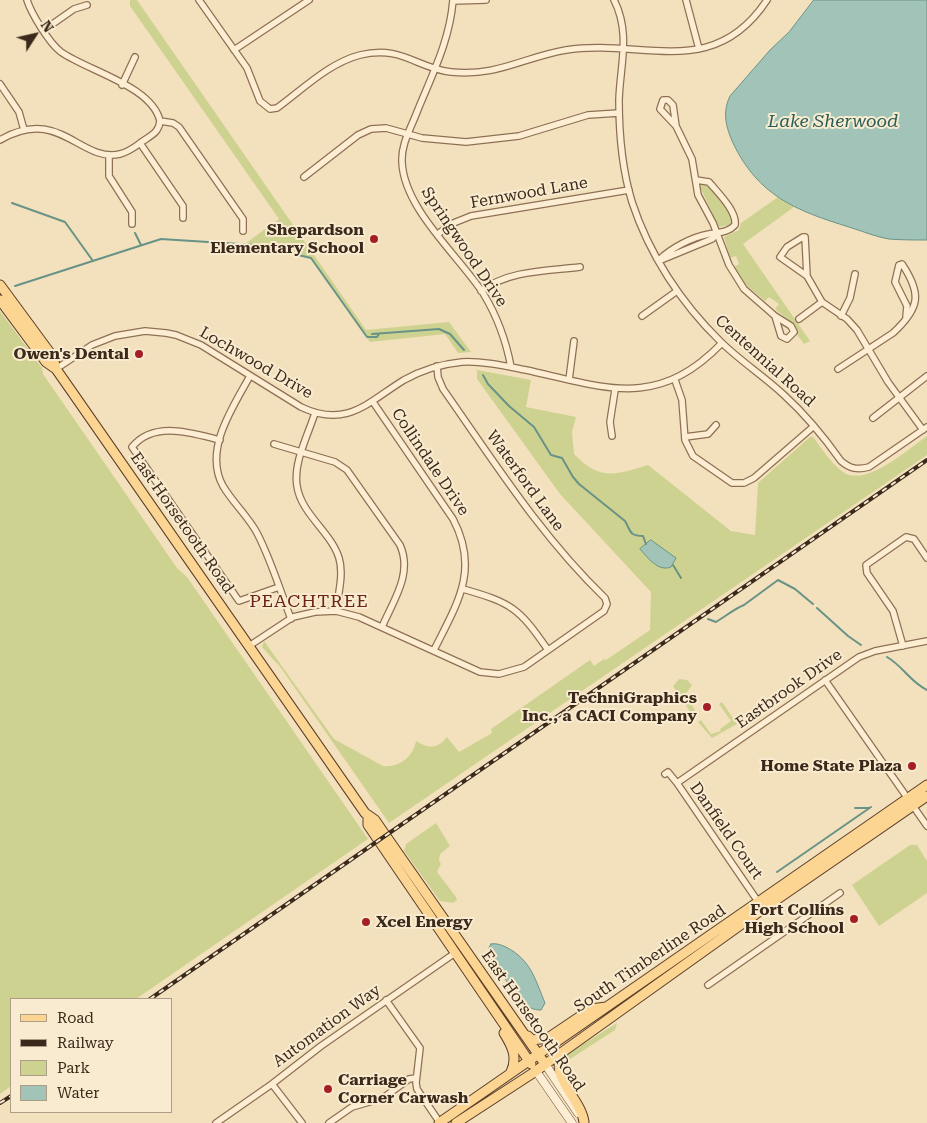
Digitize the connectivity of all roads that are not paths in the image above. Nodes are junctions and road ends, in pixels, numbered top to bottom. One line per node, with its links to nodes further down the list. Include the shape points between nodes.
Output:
1 (27, 0): 11 (street)
2 (200, 0): 13 (street)
3 (309, 0): 9 (street)
4 (486, 0): 8 (street)
5 (614, 0): 14 (street, Centennial Road, via 623,24)
6 (686, 0): 12 (street)
7 (767, 0): 12 (street, via 753,18 733,34)
8 (453, 1): 16 (street, Springwood Drive, via 449,28)
9 (300, 2): 13 (street)
10 (87, 5): 11 (street, via 74,9)
11 (44, 30): 18 (street, via 62,53)
12 (699, 49): 14 (street, via 678,53)
13 (234, 50): 16 (street, via 247,68 260,101 266,107 274,108 332,68 361,55 396,54)
14 (624, 50): 16 (street, via 566,50 503,69 481,72 451,72); 19 (street, Centennial Road)
15 (135, 56): 18 (street)
16 (435, 68): 23 (street, Springwood Drive)
17 (0, 84): 22 (street, via 19,112)
18 (122, 84): 20 (street, via 147,99)
19 (619, 113): 23 (street, via 575,117 530,134 505,139 440,141); 29 (street, Centennial Road, via 623,164)
20 (160, 121): 25 (street, via 158,130); 32 (street, via 180,127 243,219)
21 (676, 126): 28 (street, via 692,159)
22 (24, 130): 24 (street); 26 (street, via 59,133)
23 (408, 134): 27 (street, via 386,128 363,132); 33 (street, Springwood Drive, via 402,157 405,182)
24 (0, 140)
25 (140, 143): 26 (street, via 125,152); 30 (street, via 183,206)
26 (110, 155): 31 (street, via 109,176 132,212)
27 (304, 177)
28 (696, 180): 34 (street, via 698,195); 34 (street, via 710,182 735,219 733,228)
29 (629, 190): 33 (street, Fernwood Lane, via 471,216 451,224); 35 (street, Centennial Road)
30 (184, 218)
31 (132, 224)
32 (244, 231)
33 (438, 234): 40 (street, Springwood Drive)
34 (717, 234): 35 (street, via 712,239); 45 (street, via 736,278)
35 (659, 260): 41 (street, Centennial Road)
36 (580, 267): 40 (street, via 514,275 496,281)
37 (855, 274): 46 (street, via 850,298)
38 (807, 276): 38 (street, via 780,257 787,247 803,237); 43 (street)
39 (0, 285): 55 (main road, East Horsetooth Road, via 53,358)
40 (482, 291): 53 (street, Springwood Drive, via 502,330)
41 (677, 291): 44 (street); 50 (street, Centennial Road)
42 (0, 300): 55 (main road, East Horsetooth Road, via 46,362)
43 (822, 302): 46 (street); 48 (street)
44 (642, 316)
45 (775, 316)
46 (841, 316): 51 (street, via 858,330)
47 (906, 316): 47 (street, via 906,306 894,282 902,264 915,284 916,298); 51 (street, via 893,333)
48 (799, 319)
49 (574, 340): 58 (street)
50 (722, 343): 59 (street, Lochwood Drive, via 699,366); 66 (street, Centennial Road, via 784,395)
51 (868, 350): 54 (street); 61 (street)
52 (437, 366): 53 (street, Lochwood Drive, via 472,362); 62 (street, Lochwood Drive, via 403,381); 83 (street, Waterford Lane, via 443,389 535,521 606,601 604,610)
53 (511, 367): 58 (street, Lochwood Drive)
54 (838, 368)
55 (56, 369): 56 (street, Lochwood Drive, via 104,339 148,331 190,340); 80 (main road, East Horsetooth Road)
56 (250, 376): 63 (street, Lochwood Drive); 70 (street)
57 (927, 376): 61 (street)
58 (569, 380): 60 (street, Lochwood Drive)
59 (675, 380): 60 (street, Lochwood Drive); 69 (street, via 682,400)
60 (615, 390): 68 (street, via 610,422)
61 (899, 397): 64 (street); 67 (street)
62 (373, 402): 63 (street, Lochwood Drive, via 341,415); 75 (street, Collindale Drive, via 458,528 466,561)
63 (315, 413): 72 (street)
64 (873, 418)
65 (716, 425): 69 (street, via 708,434)
66 (814, 426): 67 (street, Centennial Road, via 845,464 855,469 870,467); 69 (street, via 754,478 740,484 724,479 694,456)
67 (925, 428)
68 (612, 436)
69 (684, 437)
70 (220, 440): 74 (street, via 217,465 221,481 256,532); 74 (street, via 171,430 152,434 132,447 239,601)
71 (274, 444): 72 (street)
72 (303, 453): 76 (street, via 297,472 298,494 336,551 340,563); 78 (street, via 335,462 347,470 402,551 403,579)
73 (927, 558): 81 (street, via 910,536 868,562 866,568 893,611)
74 (279, 587): 77 (street)
75 (463, 589): 82 (street, Collindale Drive); 83 (street, via 497,599 516,610)
76 (336, 612): 77 (street, via 315,612); 78 (street)
77 (291, 619): 80 (street)
78 (382, 627): 82 (street)
79 (927, 641): 81 (street, Eastbrook Drive)
80 (249, 646): 90 (main road, East Horsetooth Road)
81 (903, 646): 84 (street, Eastbrook Drive, via 867,653)
82 (434, 650): 83 (street, via 480,672 499,674 524,667)
83 (548, 650)
84 (825, 680): 86 (street, Eastbrook Drive); 89 (street)
85 (665, 774): 86 (street, Danfield Court, via 668,772)
86 (677, 783): 93 (street, Danfield Court)
87 (927, 785): 89 (main road, South Timberline Road)
88 (927, 796): 89 (main road, South Timberline Road)
89 (910, 802): 91 (street); 93 (main road, South Timberline Road)
90 (368, 817): 94 (main road, East Horsetooth Road, via 368,825); 99 (main road, East Horsetooth Road, via 375,820)
91 (927, 826)
92 (840, 893): 95 (street)
93 (761, 905): 98 (main road, South Timberline Road); 100 (main road, South Timberline Road)
94 (455, 953): 96 (main road, East Horsetooth Road); 97 (street, Automation Way)
95 (708, 985)
96 (481, 992): 102 (main road, East Horsetooth Road); 105 (main road, via 515,1055)
97 (386, 1000): 106 (street, via 420,1048); 107 (street, Automation Way)
98 (609, 1006): 99 (main road, via 591,1009 543,1040 532,1040); 101 (main road, South Timberline Road)
99 (523, 1032): 101 (main road, East Horsetooth Road)
100 (565, 1050): 103 (main road, South Timberline Road); 114 (main road, via 558,1061 560,1072 578,1102)
101 (538, 1053): 102 (main road, South Timberline Road); 103 (main road, East Horsetooth Road)
102 (528, 1060): 104 (main road, East Horsetooth Road); 105 (main road, South Timberline Road)
103 (545, 1064): 104 (main road, South Timberline Road); 114 (main road, East Horsetooth Road)
104 (536, 1071): 112 (main road, South Timberline Road); 113 (main road, East Horsetooth Road)
105 (511, 1072): 111 (main road, South Timberline Road)
106 (416, 1078): 110 (street, via 409,1079 377,1100 352,1107); 111 (street, via 417,1089)
107 (272, 1084): 108 (street, Automation Way); 109 (street)
108 (216, 1123)
109 (302, 1123)
110 (329, 1123)
111 (440, 1123)
112 (456, 1123)
113 (572, 1123)
114 (584, 1123)

